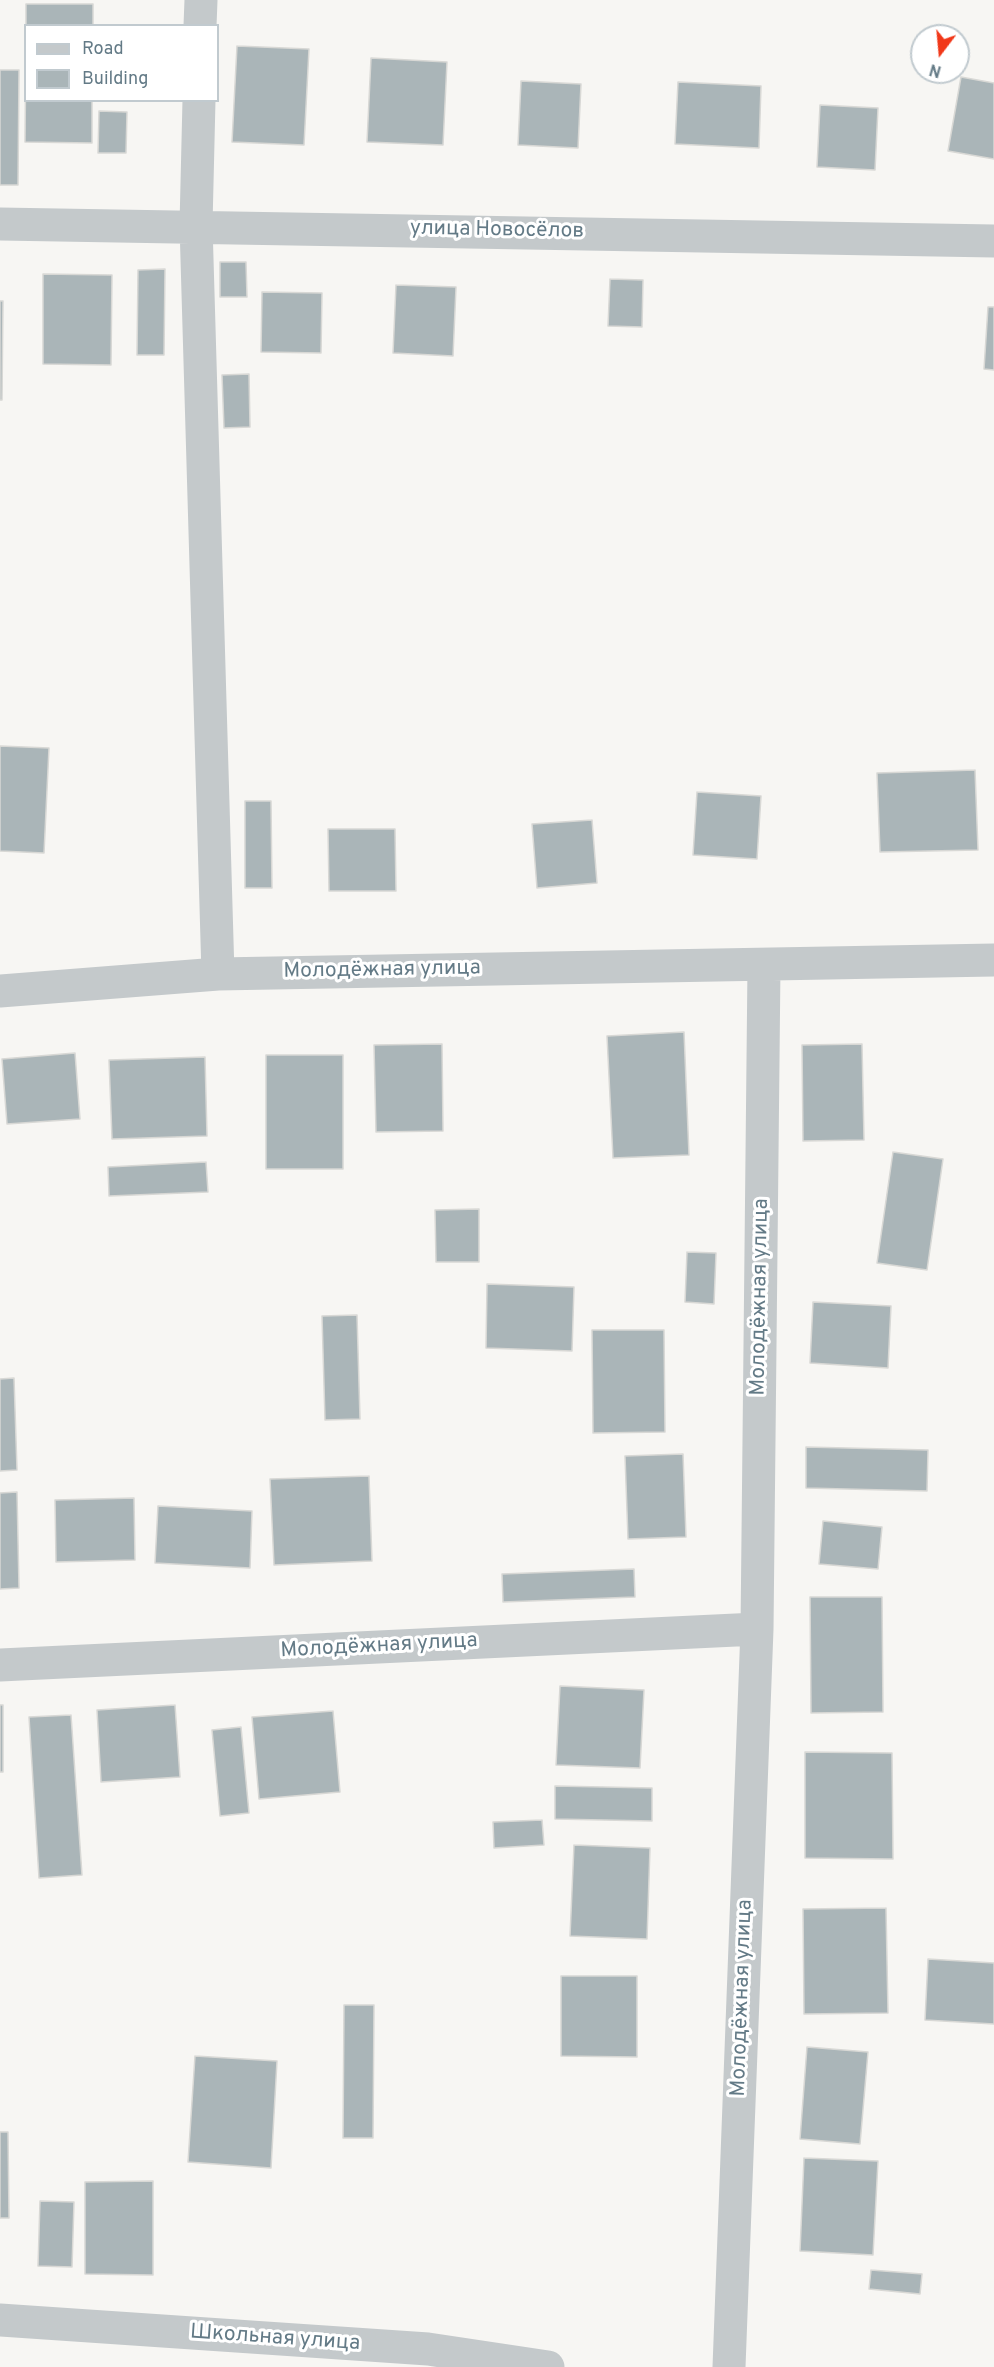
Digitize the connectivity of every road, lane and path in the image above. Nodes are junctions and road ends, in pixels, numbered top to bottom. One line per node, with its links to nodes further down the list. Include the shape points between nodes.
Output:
1 (201, 0): 2 (street)
2 (200, 24)
3 (199, 102): 5 (street)
4 (0, 224): 5 (street, улица Новосёлов)
5 (196, 225): 6 (street, улица Новосёлов); 9 (street)
6 (994, 242)
7 (994, 960): 8 (street, Молодёжная улица)
8 (764, 965): 9 (street, Молодёжная улица); 11 (street, Молодёжная улица)
9 (218, 974): 10 (street, Молодёжная улица)
10 (0, 991)
11 (757, 1629): 12 (street, Молодёжная улица); 15 (street, Молодёжная улица)
12 (0, 1665)
13 (0, 2320): 14 (street, Школьная улица, via 428,2349)
14 (548, 2367)
15 (729, 2367)

